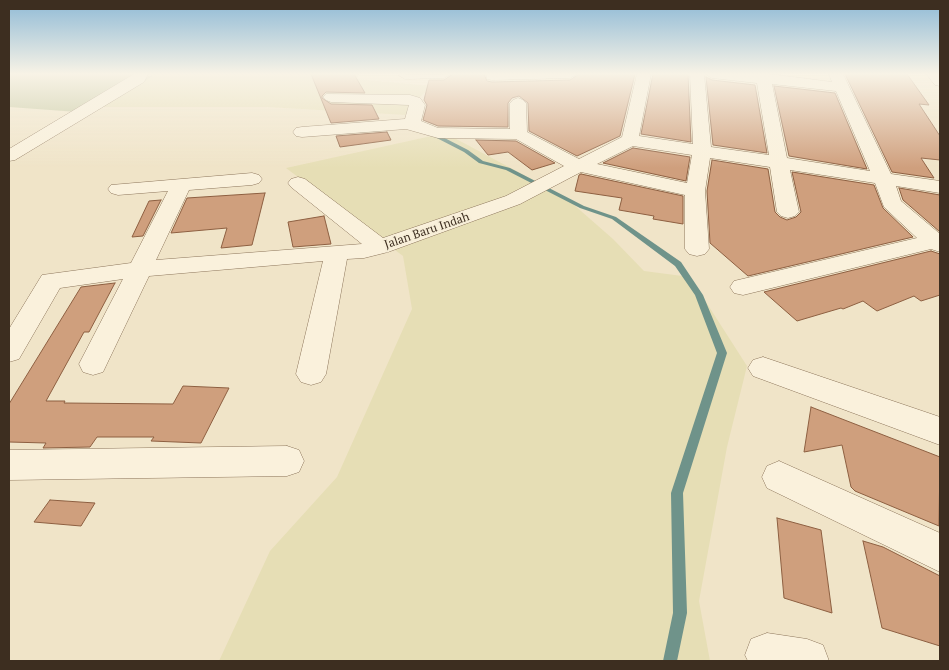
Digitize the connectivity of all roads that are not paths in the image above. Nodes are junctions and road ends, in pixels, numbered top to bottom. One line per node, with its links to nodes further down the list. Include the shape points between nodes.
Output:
1 (96, 105): 13 (street)
2 (417, 105): 8 (street)
3 (518, 105): 10 (street)
4 (637, 105): 11 (street)
5 (699, 105): 12 (street)
6 (768, 105): 14 (street)
7 (850, 105): 16 (street)
8 (412, 124): 9 (street); 10 (street, via 438,133)
9 (302, 132)
10 (519, 134): 15 (street)
11 (630, 140): 12 (street); 15 (street, Jalan Baru Indah)
12 (702, 152): 14 (street); 22 (street)
13 (9, 156)
14 (779, 163): 16 (street); 23 (street)
15 (578, 166): 22 (street); 25 (street, Jalan Baru Indah, via 513,200)
16 (883, 178): 20 (street); 24 (street, via 891,203)
17 (252, 179): 19 (street)
18 (298, 183): 25 (street)
19 (181, 186): 21 (street); 28 (street)
20 (940, 187)
21 (118, 190)
22 (695, 191): 26 (street)
23 (788, 212)
24 (938, 243): 29 (street)
25 (380, 248): 27 (street, Jalan Baru Indah)
26 (697, 249)
27 (337, 253): 28 (street, Jalan Baru Indah); 33 (street)
28 (140, 270): 30 (street, Jalan Baru Indah, via 51,281); 31 (street)
29 (743, 287)
30 (13, 339)
31 (93, 364)
32 (763, 368): 34 (street)
33 (311, 374)
34 (940, 432)
35 (287, 461): 36 (street)
36 (9, 465)
37 (779, 477): 38 (street)
38 (940, 553)

